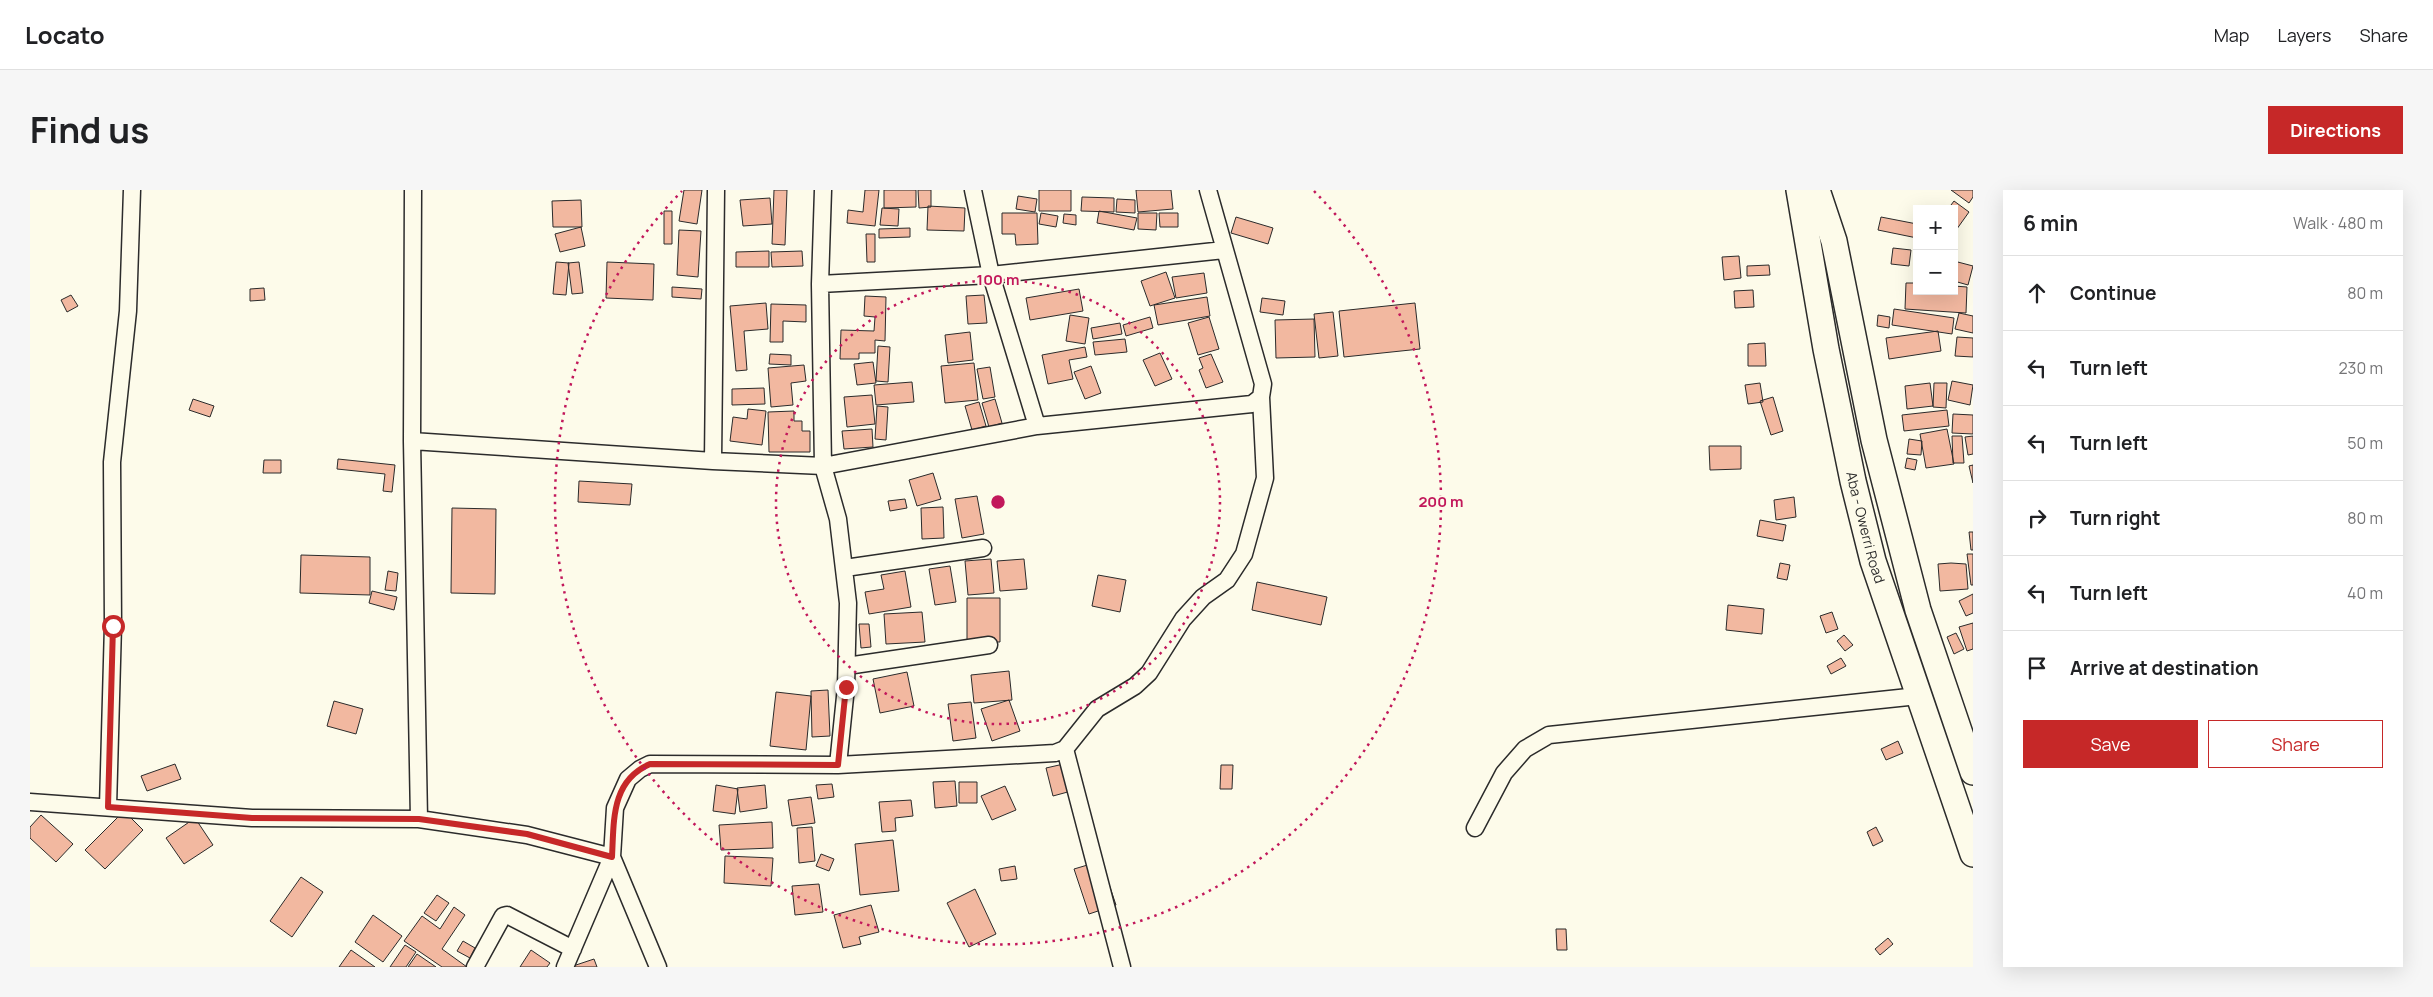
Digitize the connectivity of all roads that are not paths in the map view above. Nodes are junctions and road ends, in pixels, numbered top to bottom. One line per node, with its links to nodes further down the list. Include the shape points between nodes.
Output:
1 (132, 190): 26 (street, via 128,311 112,462 113,626)
2 (413, 190): 14 (street)
3 (716, 190): 15 (street)
4 (823, 190): 11 (street)
5 (974, 190): 10 (street)
6 (1208, 190): 9 (street)
7 (1800, 190): 21 (highway, Aba - Owerri Road, via 1826,349 1853,481 1873,561)
8 (1817, 190): 24 (highway, Aba - Owerri Road, via 1834,241 1874,440 1918,610)
9 (1224, 250): 10 (street); 12 (street, via 1263,384)
10 (991, 276): 11 (street); 13 (street)
11 (820, 284): 16 (street)
12 (1261, 397): 13 (street, via 1252,404); 22 (street, via 1265,478 1244,554 1227,580 1203,597 1183,619 1149,674 1097,709)
13 (1037, 426): 16 (street)
14 (412, 441): 15 (street); 27 (street)
15 (712, 461): 16 (street)
16 (823, 466): 18 (street, via 838,519)
17 (984, 548): 18 (street)
18 (845, 568): 20 (street)
19 (989, 645): 20 (street)
20 (847, 666): 23 (street)
21 (1918, 696): 28 (street, via 1549,735 1525,749 1504,773); 29 (highway, Aba - Owerri Road)
22 (1065, 749): 23 (street, via 1055,753); 35 (street)
23 (838, 765): 30 (street, via 650,764 628,779 615,808)
24 (1973, 772)
25 (30, 802): 26 (street)
26 (108, 807): 27 (street, via 252,818)
27 (419, 819): 30 (street, via 527,834)
28 (1475, 828)
29 (1973, 854)
30 (612, 857): 31 (street); 34 (street)
31 (573, 949): 32 (street, via 508,915 503,916); 33 (street)
32 (475, 967)
33 (565, 967)
34 (658, 967)
35 (1122, 967)

